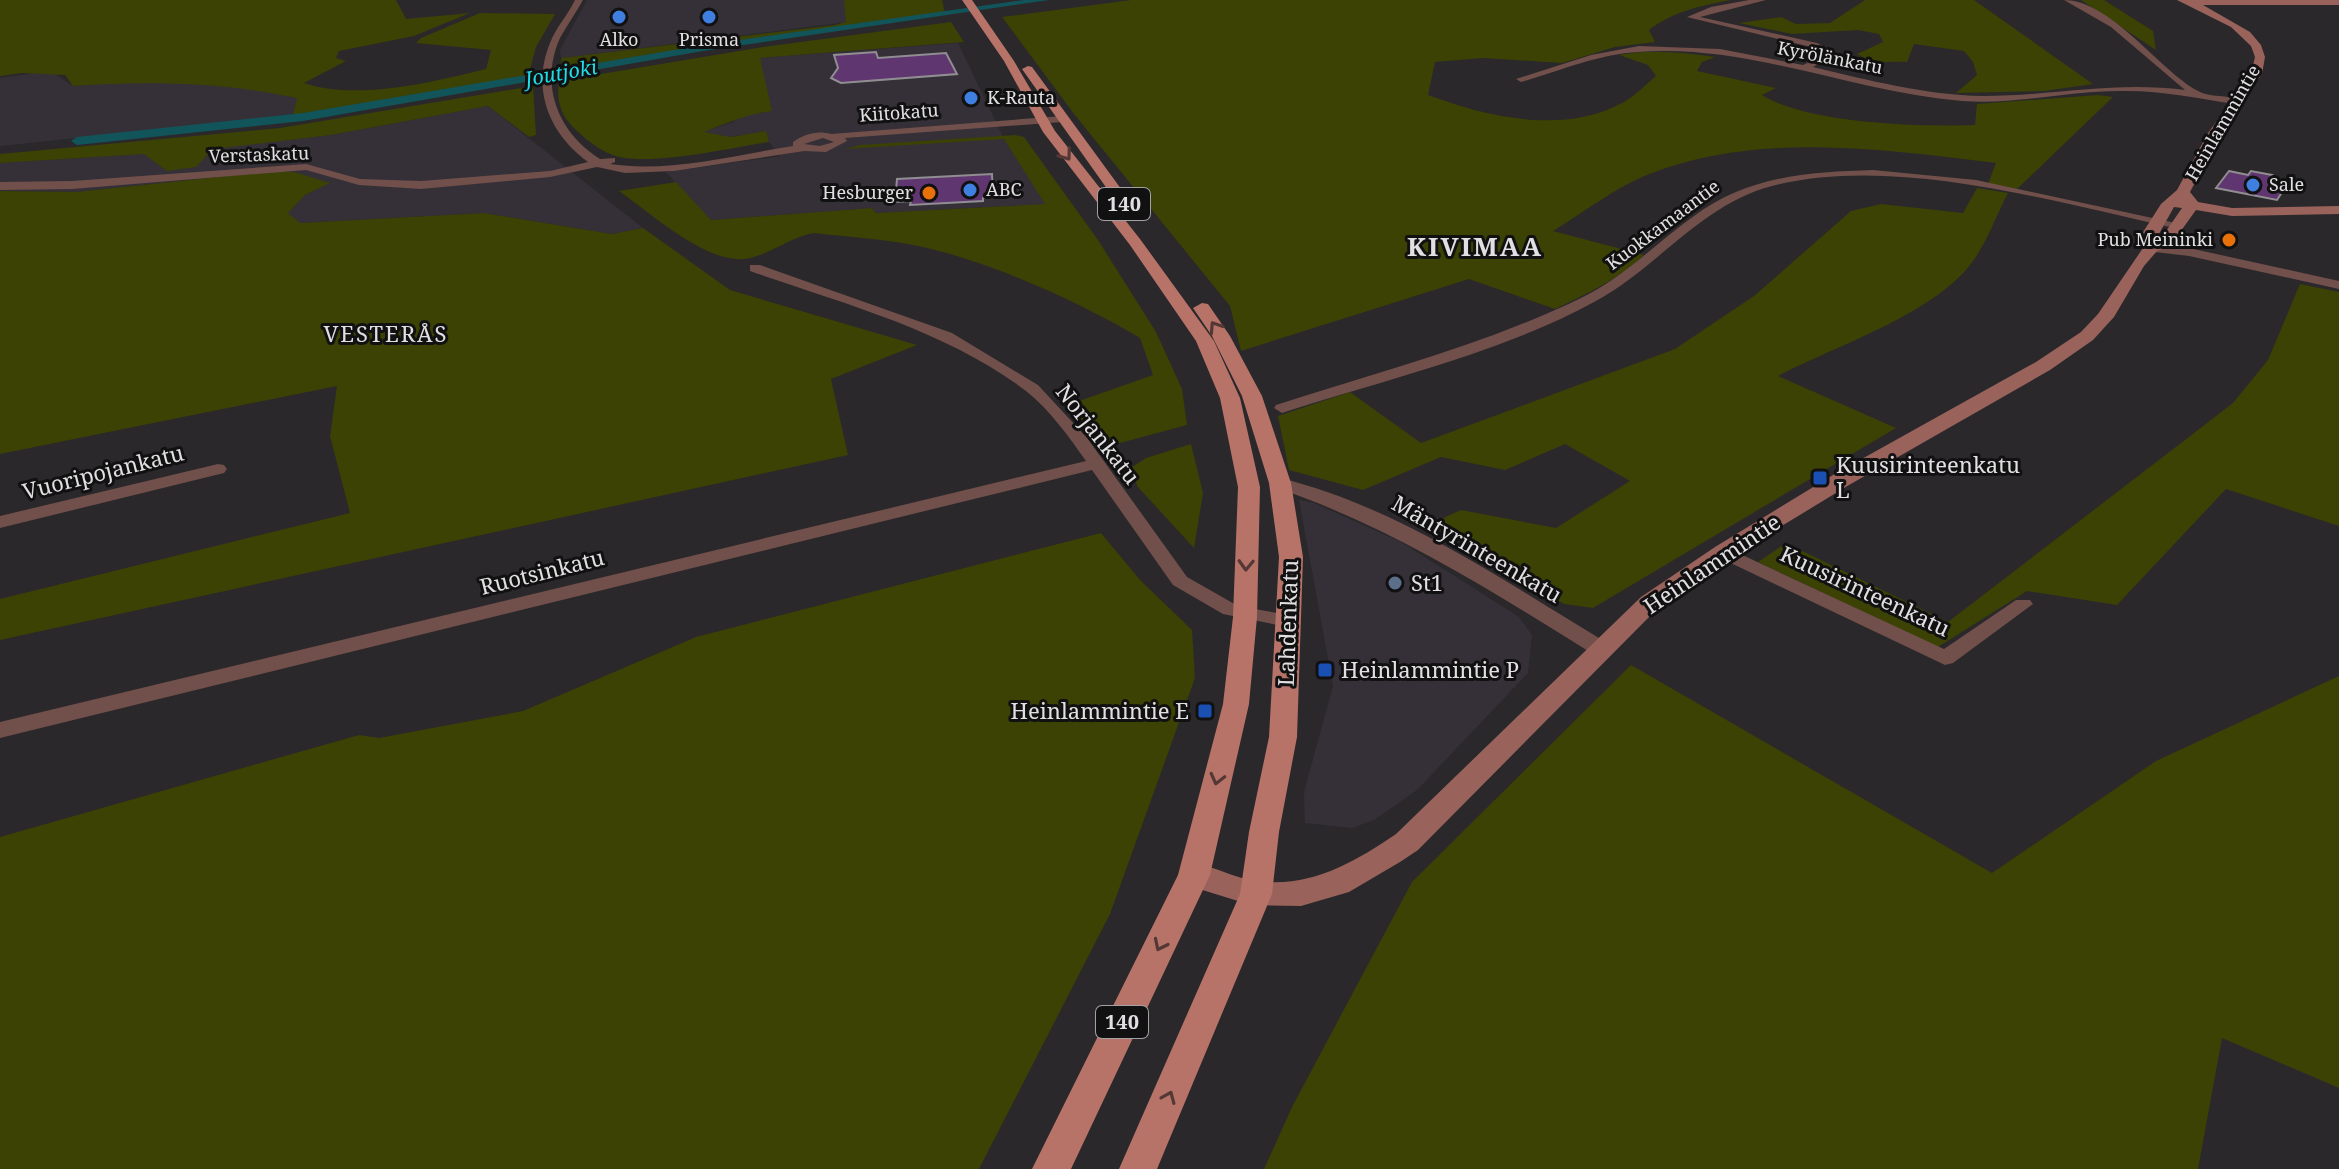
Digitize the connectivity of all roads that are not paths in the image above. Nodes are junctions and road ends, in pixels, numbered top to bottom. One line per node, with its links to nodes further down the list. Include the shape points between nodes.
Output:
1 (579, 0): 15 (street, via 555,40 548,100 552,120 582,152)
2 (1762, 0): 8 (street, via 1691,17 1825,48 1828,56)
3 (2068, 0): 11 (street, via 2114,25)
4 (2184, 1): 5 (street); 12 (street, Heinlammintie, via 2234,25 2256,46 2258,70)
5 (2338, 2)
6 (977, 8): 13 (main road, Lahdenkatu / 140); 14 (main road, Lahdenkatu)
7 (1752, 59): 8 (street, via 1780,55); 9 (street, Kyrölänkatu); 10 (street, Kyrölänkatu, via 1683,49 1636,49)
8 (1816, 62): 9 (street)
9 (1803, 69): 11 (street, Kyrölänkatu, via 1966,98 2136,89)
10 (1521, 79)
11 (2195, 96): 12 (street, Kyrölänkatu)
12 (2234, 103): 17 (street, Heinlammintie)
13 (1064, 122): 14 (street, Kiitokatu); 23 (main road, Lahdenkatu / 140)
14 (1043, 124): 15 (street, Kiitokatu, via 838,140 826,149 802,144 649,168 614,168); 33 (main road, Lahdenkatu / 140, one-way to 33, via 1205,341 1230,398 1249,487)
15 (606, 162): 16 (street, Verstaskatu, via 550,174 421,185 359,182 306,167)
16 (0, 186)
17 (2182, 200): 18 (street, via 2232,212); 19 (street, Heinlammintie); 20 (street, Heinlammintie)
18 (2339, 210)
19 (2157, 221): 20 (street, Kuokkamaantie); 21 (street, Heinlammintie, via 2146,240); 26 (street, Kuokkamaantie, via 1927,178 1816,175 1770,183 1734,194 1637,269 1579,304 1528,327)
20 (2179, 225): 21 (street, Heinlammintie, via 2165,243)
21 (2151, 248): 24 (street); 31 (street, Heinlammintie, via 2087,336)
22 (755, 268): 27 (street, Norjankatu, via 909,321 979,354 1032,388)
23 (1179, 276)
24 (2339, 285)
25 (1196, 299): 29 (main road, Lahdenkatu, one-way to 25, via 1252,396)
26 (1282, 408)
27 (1096, 464): 33 (street, Norjankatu, via 1180,581); 36 (street, Ruotsinkatu)
28 (218, 469): 30 (street, Vuoripojankatu)
29 (1280, 483): 34 (main road, Lahdenkatu, via 1291,557); 35 (street, Mäntyrinteenkatu, via 1398,528)
30 (0, 522)
31 (1723, 552): 32 (street, Kuusirinteenkatu, via 1945,658); 35 (street, Heinlammintie, via 1650,602)
32 (2023, 604)
33 (1245, 617): 34 (street, Norjankatu); 37 (main road, Lahdenkatu / 140, one-way to 37, via 1236,704)
34 (1288, 621): 38 (main road, Lahdenkatu, via 1283,737)
35 (1601, 649): 38 (street, Heinlammintie, via 1395,850 1361,874 1327,888 1294,895)
36 (0, 730)
37 (1194, 875): 38 (street, Heinlammintie); 39 (main road, Lahdenkatu / 140, one-way to 39)
38 (1256, 894): 40 (main road, Lahdenkatu, one-way to 38)
39 (1051, 1169)
40 (1138, 1169)

